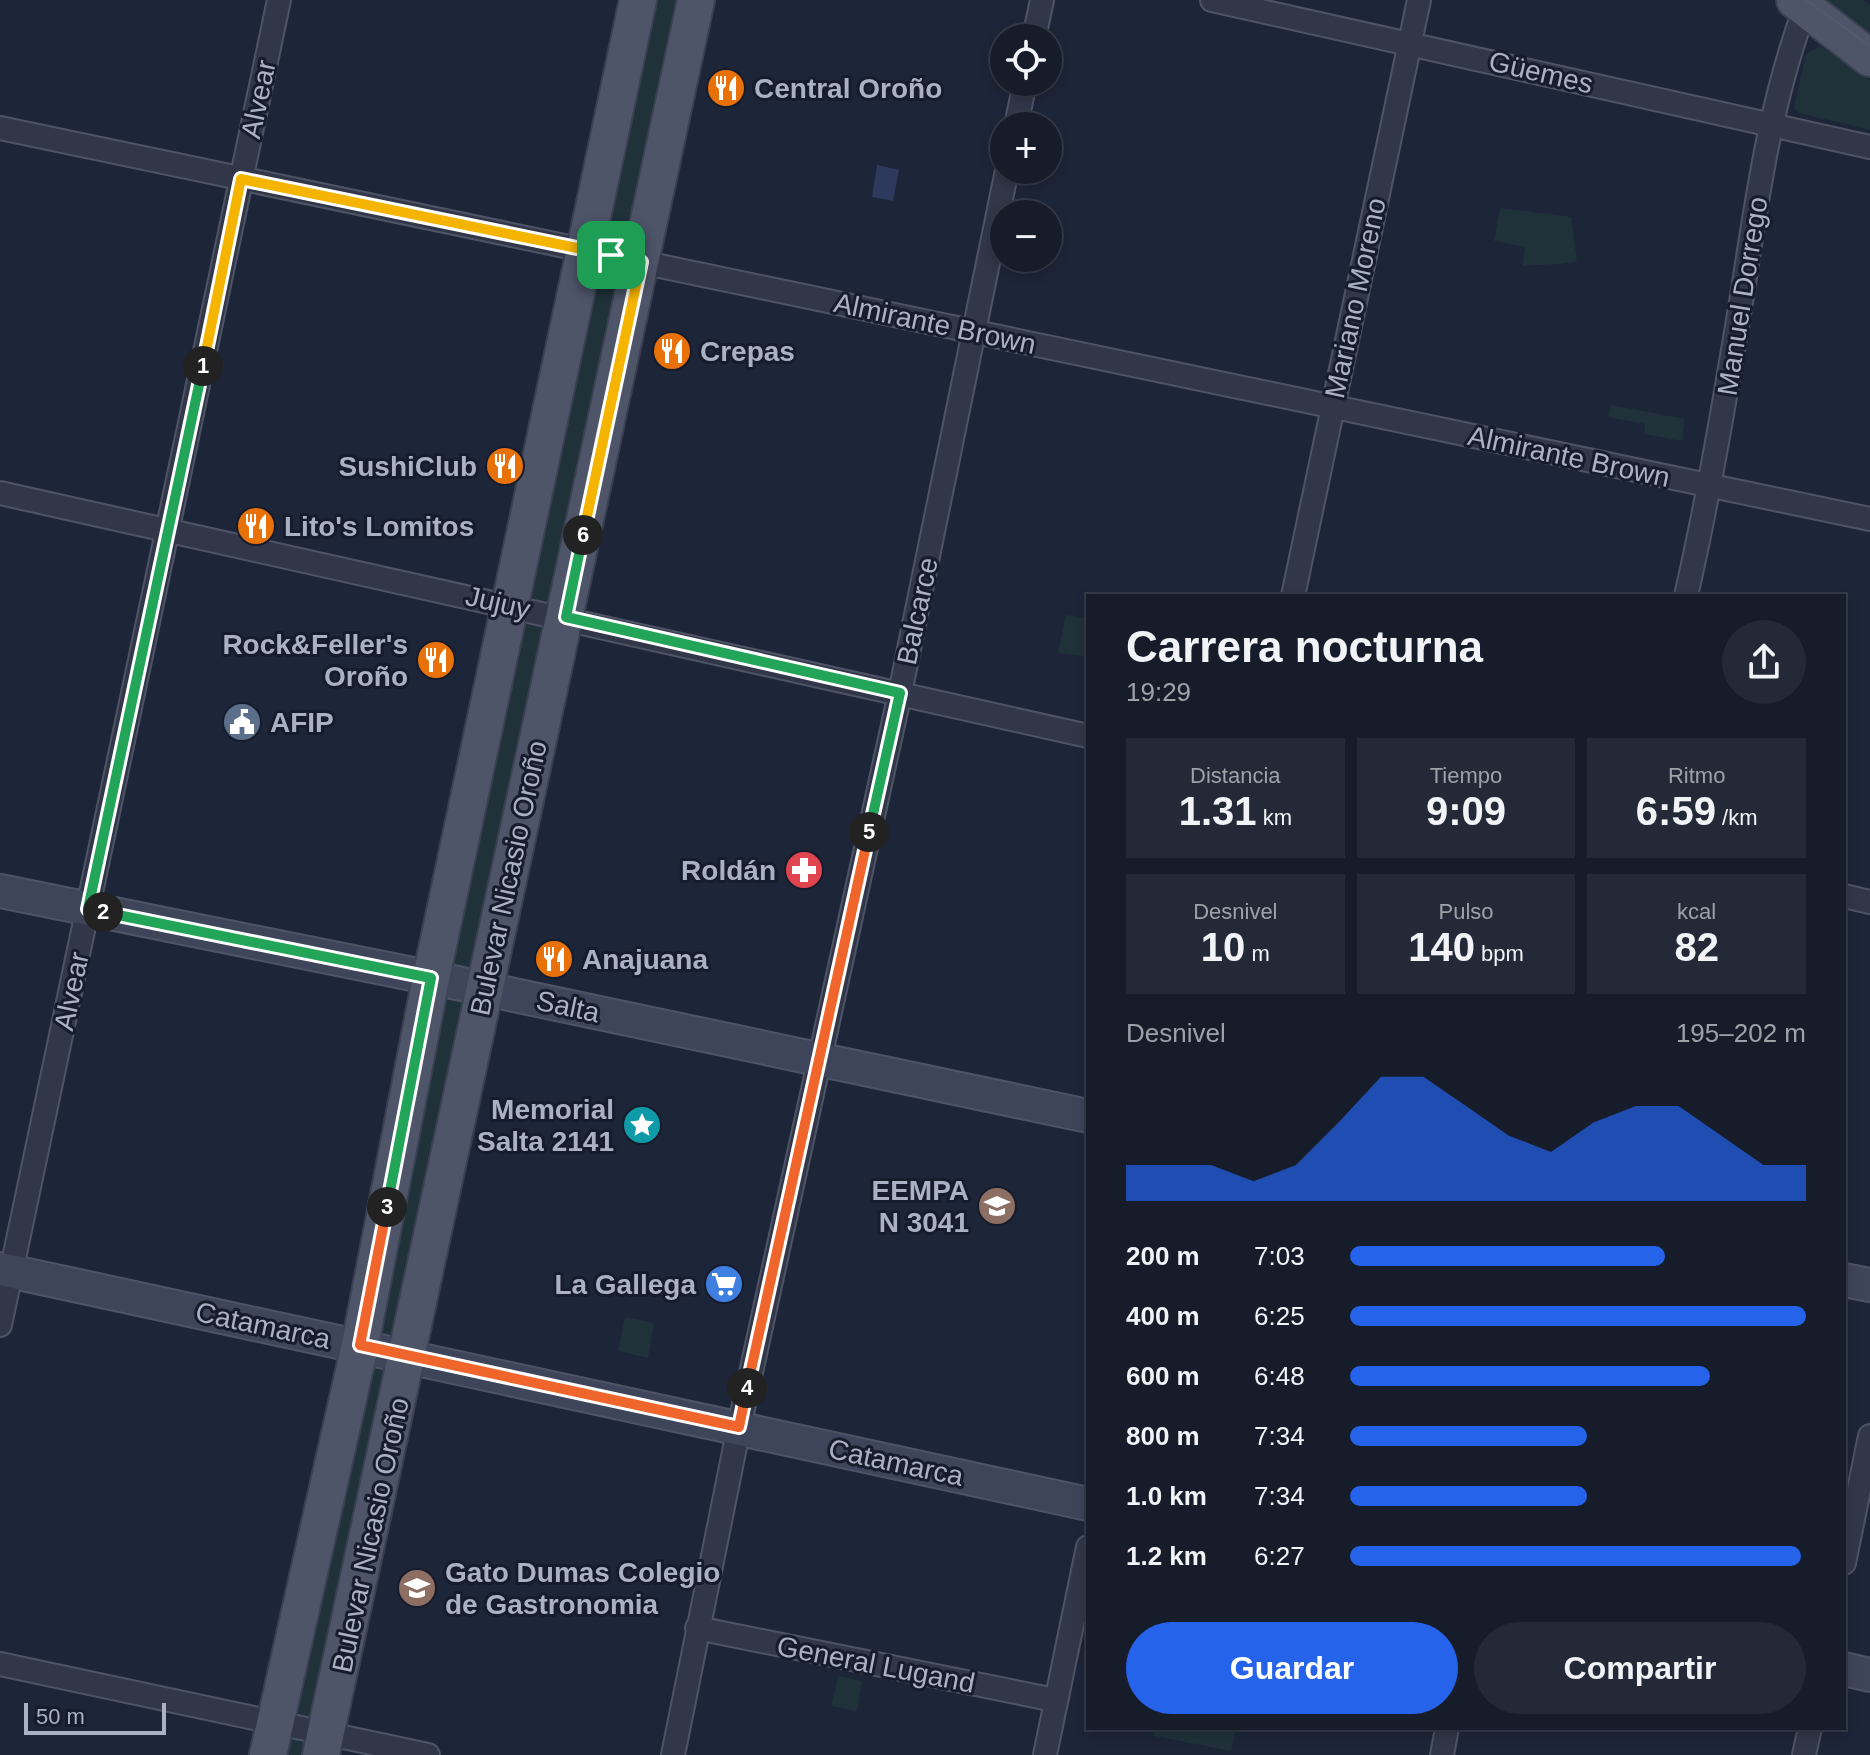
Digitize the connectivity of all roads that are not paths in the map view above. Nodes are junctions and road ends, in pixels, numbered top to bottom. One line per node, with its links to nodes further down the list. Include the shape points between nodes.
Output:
1 (279, 0): 14 (street, Alvear)
2 (638, 0): 16 (main road, Bulevar Nicasio Oroño)
3 (696, 0): 17 (main road, Bulevar Nicasio Oroño)
4 (1042, 0): 8 (street)
5 (1212, 0): 9 (street, Güemes)
6 (1419, 0): 9 (street, Mariano Moreno)
7 (1796, 2): 10 (main road); 11 (street, Manuel Dorrego, via 1795,31)
8 (1037, 24)
9 (1410, 42): 11 (street, Güemes); 19 (street, Mariano Moreno)
10 (1870, 58)
11 (1769, 125): 13 (street, Güemes); 20 (street, Manuel Dorrego)
12 (0, 128): 14 (street, Almirante Brown)
13 (1870, 147)
14 (241, 179): 16 (street, Almirante Brown); 23 (street, Alvear)
15 (1004, 184): 18 (street, Balcarce)
16 (585, 250): 17 (street, Almirante Brown); 26 (main road, Bulevar Nicasio Oroño)
17 (641, 262): 18 (street, Almirante Brown); 27 (main road, Bulevar Nicasio Oroño)
18 (974, 331): 19 (street, Almirante Brown); 28 (street, Balcarce)
19 (1332, 406): 20 (street, Almirante Brown); 24 (street, Mariano Moreno)
20 (1712, 486): 22 (street, Almirante Brown); 25 (street, Manuel Dorrego)
21 (0, 493): 23 (street, Jujuy)
22 (1870, 519)
23 (170, 528): 26 (street, Jujuy); 33 (street, Alvear)
24 (1293, 594)
25 (1686, 594)
26 (510, 605): 27 (street, Jujuy); 34 (main road, Bulevar Nicasio Oroño)
27 (566, 617): 28 (street, Jujuy); 35 (main road, Bulevar Nicasio Oroño)
28 (900, 693): 29 (street, Jujuy); 36 (street, Balcarce)
29 (1086, 736)
30 (0, 891): 33 (main road, Salta)
31 (1846, 896): 32 (street)
32 (1870, 902)
33 (88, 909): 34 (main road, Salta); 38 (street, Alvear)
34 (431, 978): 35 (main road, Salta); 42 (main road, Bulevar Nicasio Oroño)
35 (484, 988): 36 (main road, Salta); 43 (main road, Bulevar Nicasio Oroño)
36 (820, 1059): 37 (main road, Salta); 44 (street, Balcarce)
37 (1086, 1116)
38 (6, 1270): 41 (street, Alvear); 42 (main road, Catamarca)
39 (1846, 1280): 40 (main road)
40 (1870, 1285)
41 (0, 1325)
42 (360, 1345): 43 (main road, Catamarca); 56 (main road, Bulevar Nicasio Oroño)
43 (409, 1356): 44 (main road, Catamarca); 57 (main road, Bulevar Nicasio Oroño)
44 (739, 1427): 46 (main road, Catamarca); 49 (street, Balcarce)
45 (1870, 1436): 47 (street)
46 (1086, 1504)
47 (1846, 1553)
48 (1086, 1556): 53 (street)
49 (697, 1628): 53 (street, General Lugand); 59 (street, Balcarce)
50 (0, 1664): 56 (street)
51 (1846, 1669): 52 (main road)
52 (1870, 1675)
53 (1055, 1700): 60 (street)
54 (1447, 1730): 61 (street)
55 (1810, 1730): 62 (street)
56 (271, 1738): 57 (street)
57 (324, 1744): 58 (street)
58 (428, 1755)
59 (673, 1755)
60 (1045, 1755)
61 (1442, 1755)
62 (1804, 1755)

